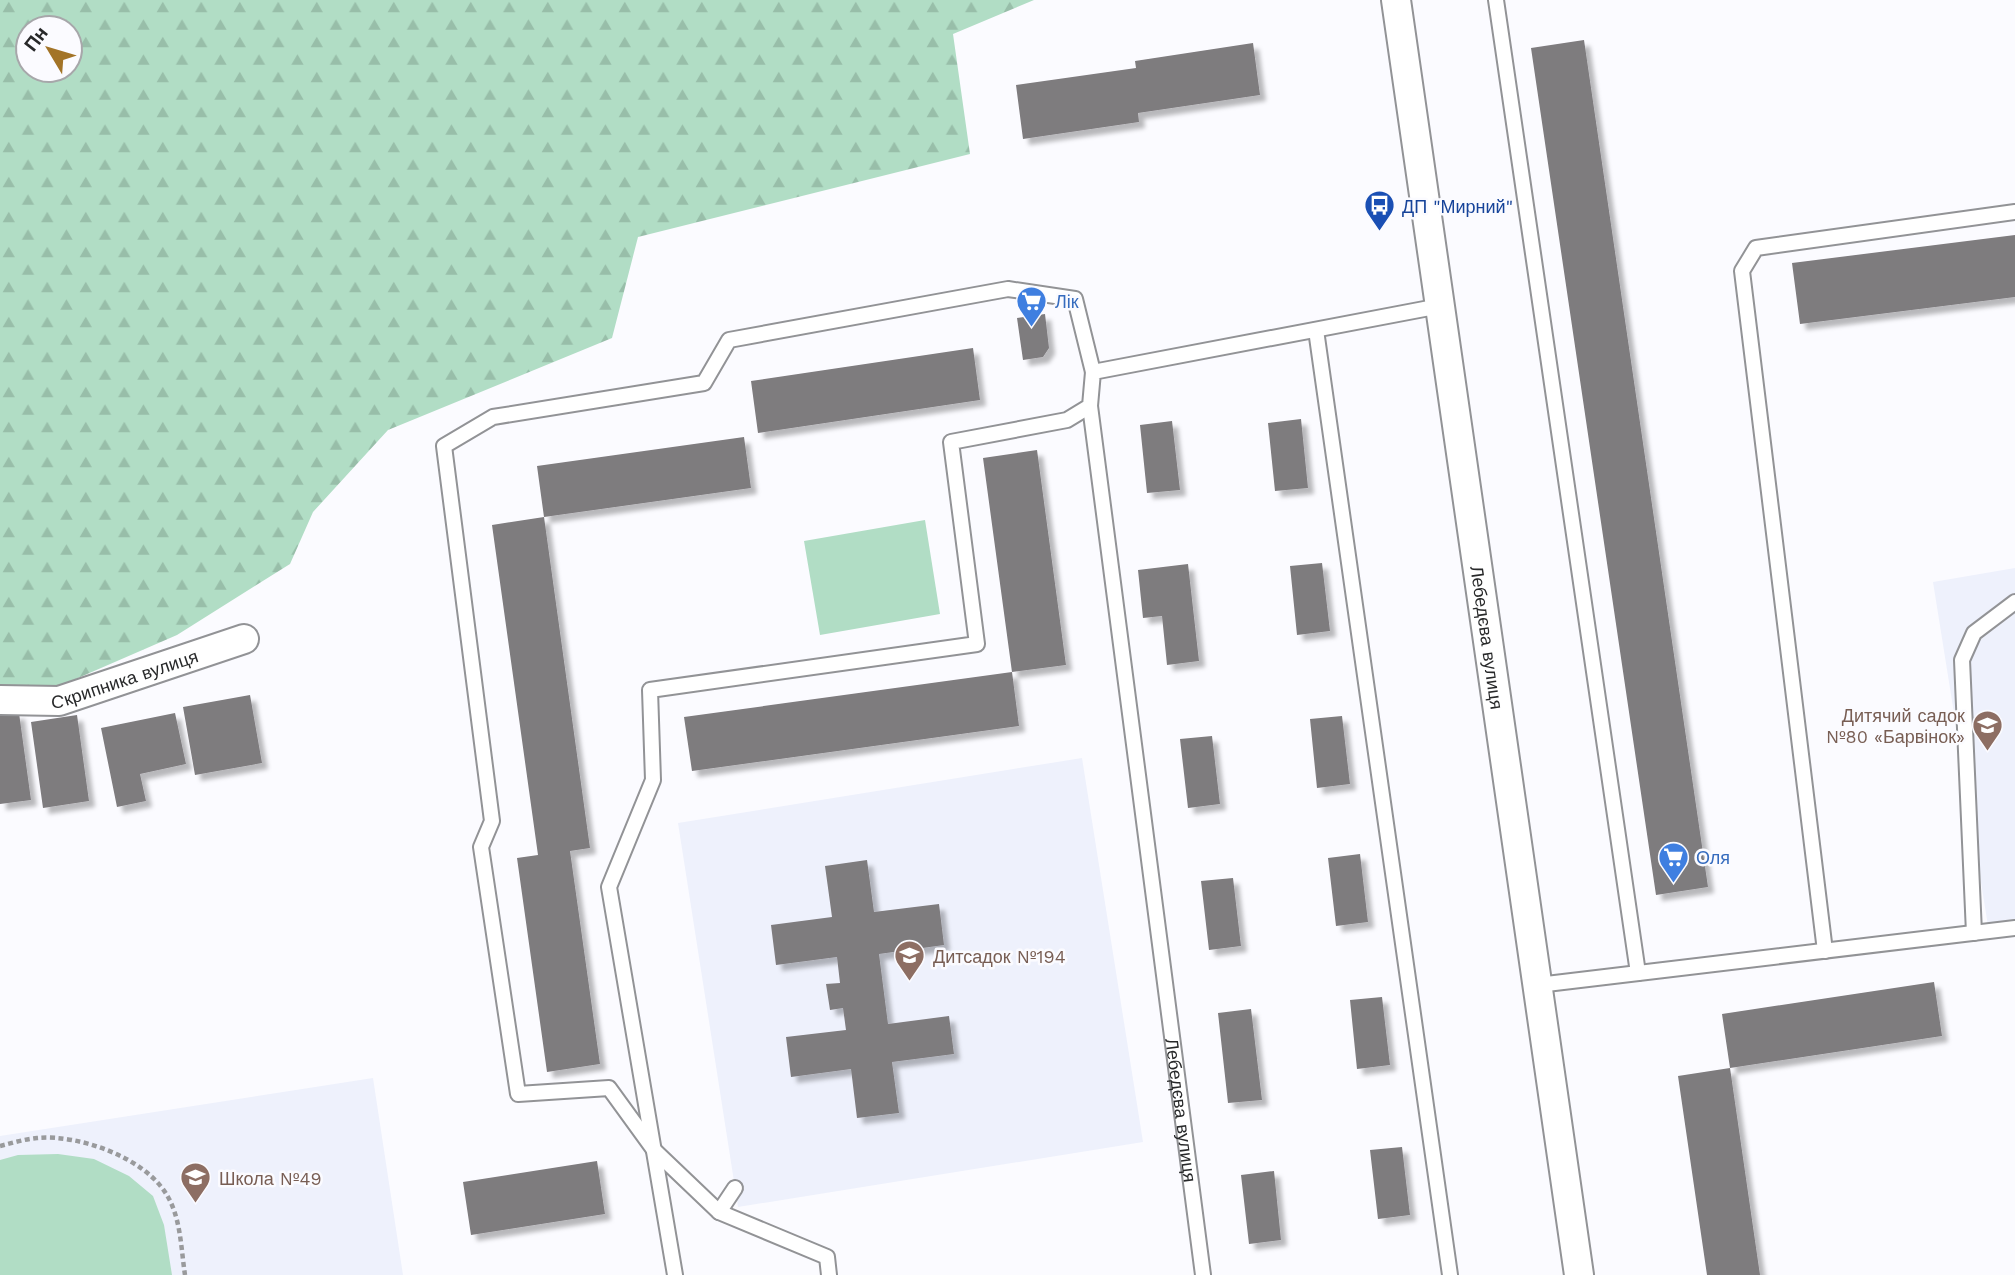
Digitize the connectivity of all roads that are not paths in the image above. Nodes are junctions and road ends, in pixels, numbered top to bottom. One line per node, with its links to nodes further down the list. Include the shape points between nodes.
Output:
1 (1396, 0): 4 (street, Лебедєва вулиця)
2 (1496, 0): 14 (lane)
3 (2015, 212): 13 (lane, via 1756,248 1742,271)
4 (1440, 306): 5 (lane); 15 (street, Лебедєва вулиця)
5 (1316, 330): 6 (lane); 22 (lane)
6 (1093, 372): 7 (lane, Лебедєва вулиця); 16 (lane, Лебедєва вулиця, via 1076,299 1008,289 729,340 704,383 493,417 444,446 492,821 481,847 518,1094 608,1088)
7 (1090, 406): 16 (lane, via 1067,420 951,442 977,644 650,690 653,780 609,887); 21 (lane, Лебедєва вулиця)
8 (2015, 602): 12 (lane, via 1974,633 1962,660)
9 (244, 639): 10 (street, Скрипника вулиця, via 59,701)
10 (0, 700)
11 (2015, 928): 12 (lane)
12 (1974, 933): 13 (lane)
13 (1825, 951): 14 (lane)
14 (1638, 973): 15 (lane)
15 (1538, 985): 23 (street, Лебедєва вулиця)
16 (654, 1150): 18 (lane); 19 (lane)
17 (735, 1188): 18 (lane)
18 (719, 1212): 20 (lane, via 827,1257)
19 (675, 1275)
20 (829, 1275)
21 (1203, 1275)
22 (1450, 1275)
23 (1579, 1275)

